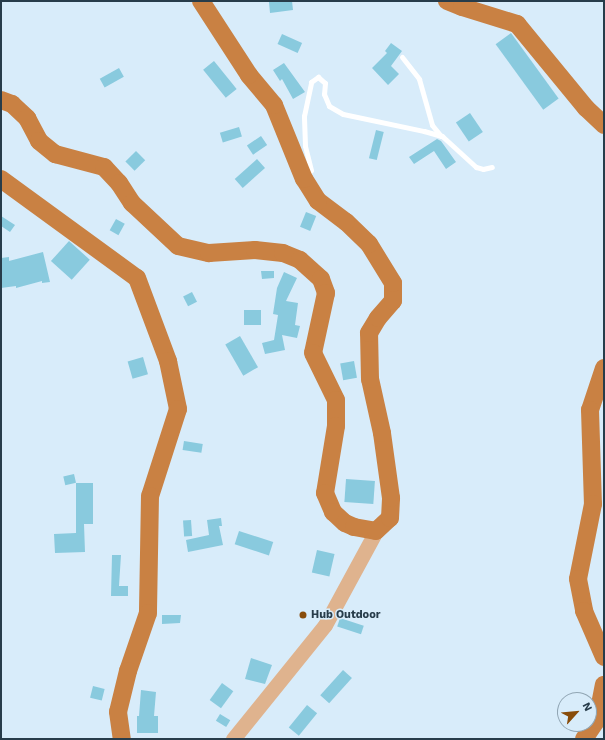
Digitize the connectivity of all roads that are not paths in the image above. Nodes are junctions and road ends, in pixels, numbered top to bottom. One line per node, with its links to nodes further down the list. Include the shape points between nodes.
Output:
1 (201, 1): 9 (highway, via 248,75 274,105)
2 (455, 3): 5 (highway, via 517,24 586,108)
3 (402, 57): 6 (lane, via 419,79 432,125)
4 (1, 100): 11 (highway, via 12,104 27,118 39,141 56,154 104,167 119,183 132,204 178,246 209,253 255,250 283,253 300,260 321,279 326,293 313,353 336,400 336,426 325,493 332,512 345,523)
5 (604, 125)
6 (442, 136): 7 (lane, via 476,167); 9 (lane, via 343,114 329,106 324,94 325,83 318,77 311,82 304,116 305,146 311,170)
7 (492, 167)
8 (1, 179): 14 (highway, via 136,278 168,361 178,409 150,496 148,613 128,671 118,712)
9 (304, 179): 11 (highway, via 318,201 369,244 393,283 393,301 378,318 369,334 370,379 382,433 391,498 390,518)
10 (604, 368): 12 (highway, via 590,410 593,504 578,579 584,611)
11 (376, 531): 15 (main road, via 325,625)
12 (604, 657)
13 (604, 686): 16 (highway, via 597,720)
14 (122, 739)
15 (233, 739)
16 (584, 739)

